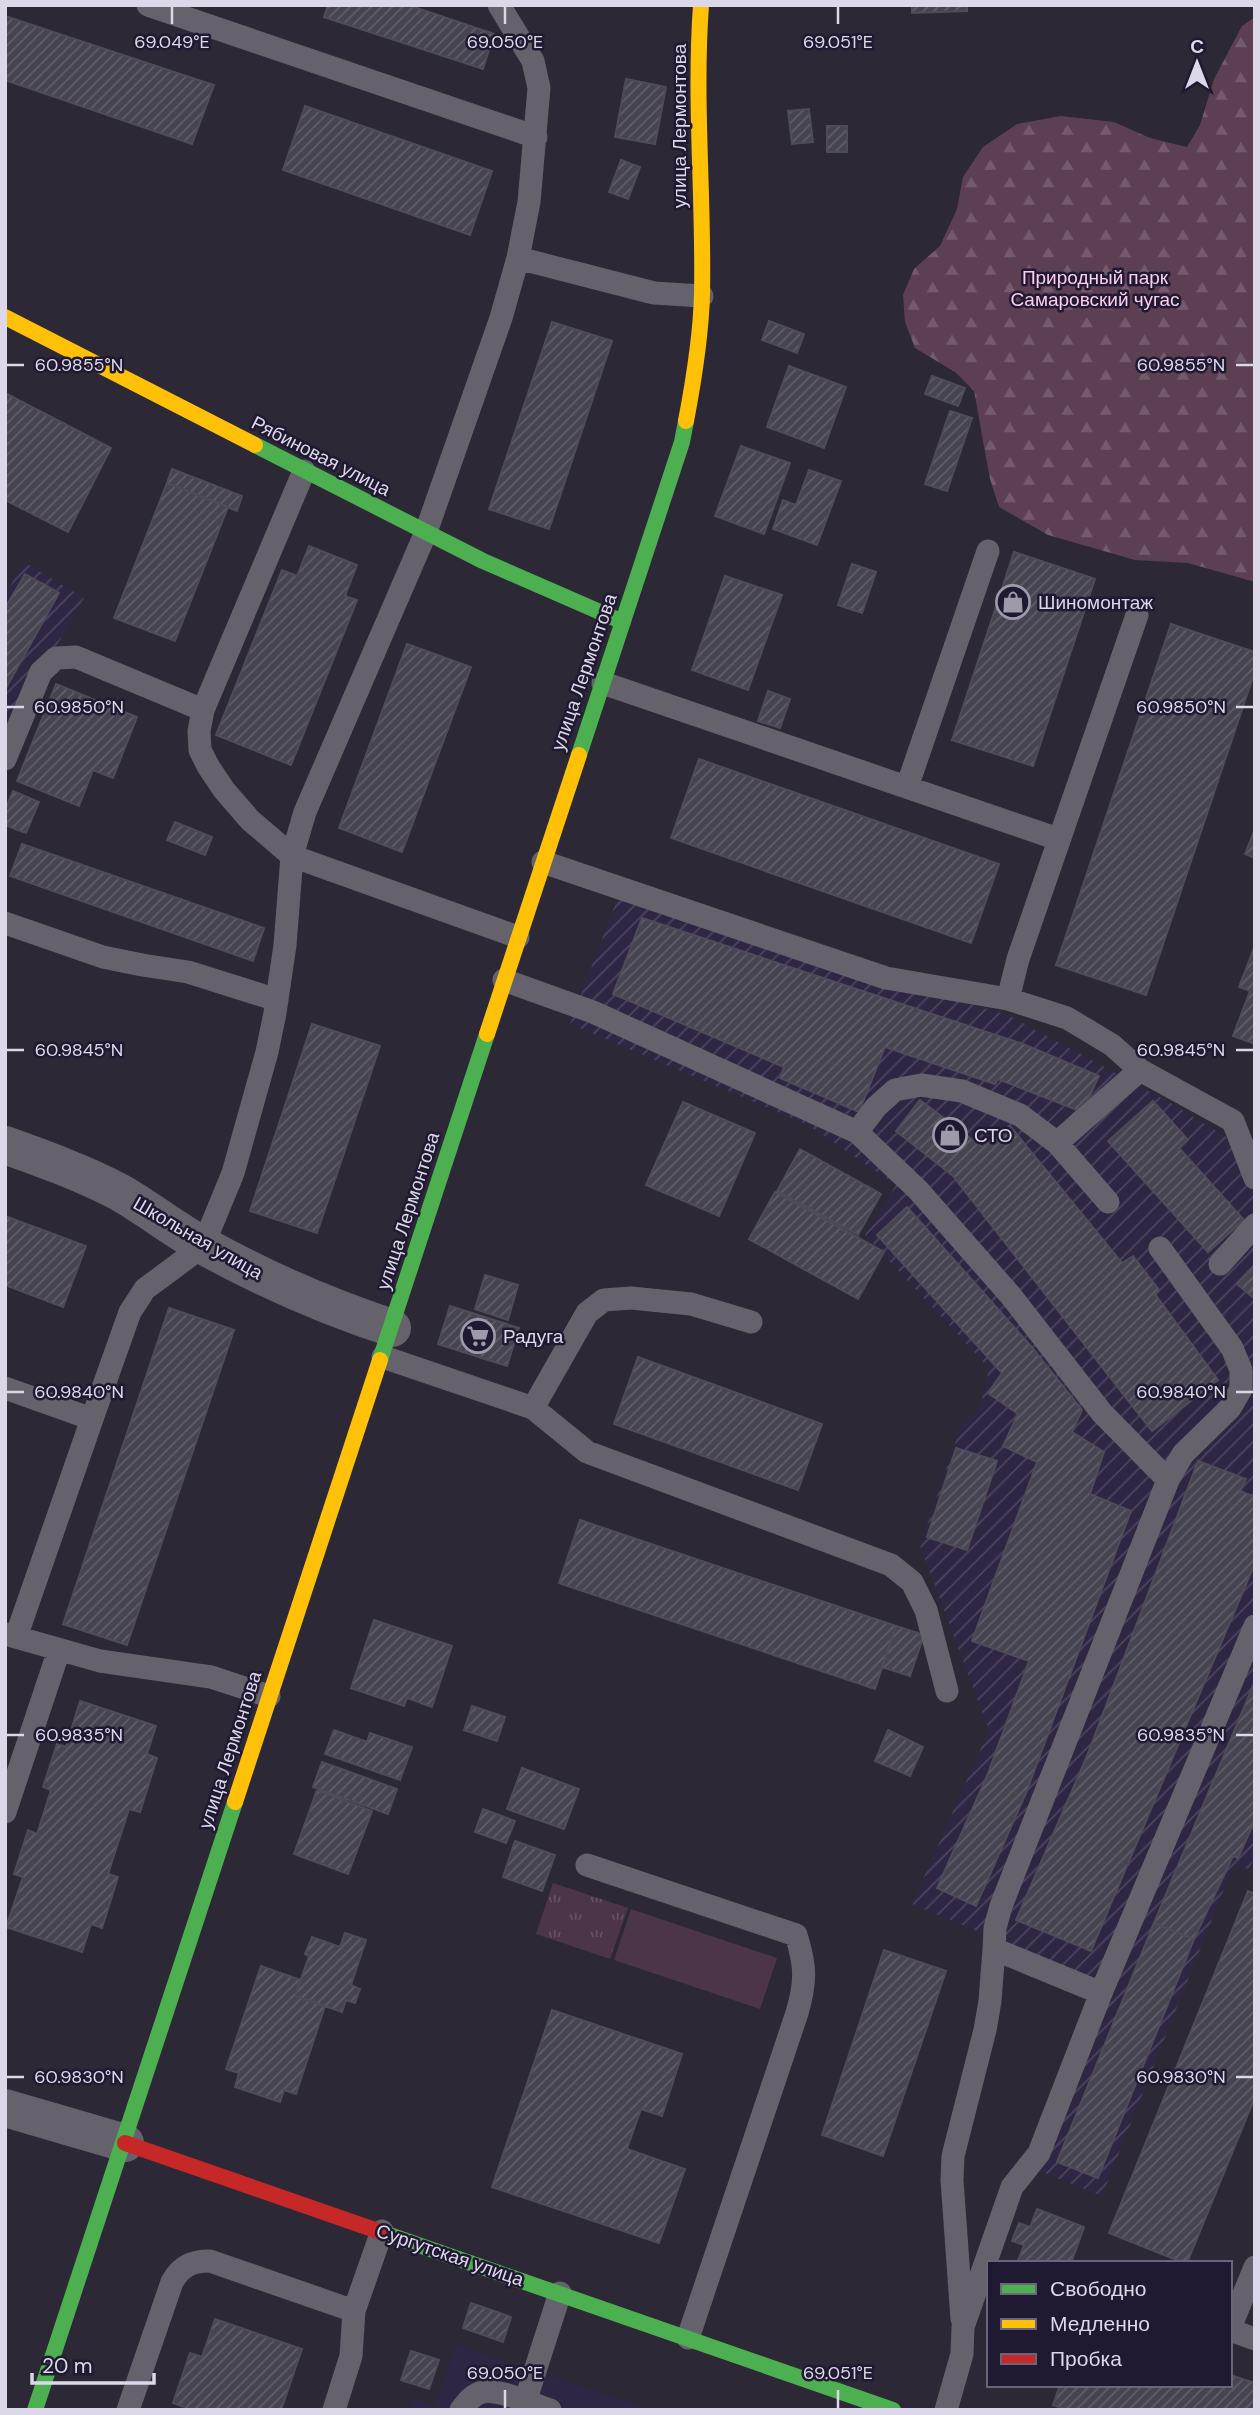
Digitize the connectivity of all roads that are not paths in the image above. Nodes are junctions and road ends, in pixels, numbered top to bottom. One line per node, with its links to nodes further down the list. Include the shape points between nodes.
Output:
1 (148, 5): 4 (lane)
2 (499, 5): 4 (lane, via 533,61 539,88)
3 (701, 5): 6 (street, улица Лермонтова)
4 (536, 137): 5 (lane)
5 (518, 258): 6 (lane, via 654,293); 9 (lane)
6 (702, 296): 12 (street, улица Лермонтова, via 693,394 682,442)
7 (5, 317): 8 (street, Рябиновая улица)
8 (304, 471): 9 (street, Рябиновая улица); 14 (lane)
9 (426, 532): 12 (street, Рябиновая улица); 18 (lane, via 305,812)
10 (988, 551): 16 (lane)
11 (1137, 615): 17 (lane)
12 (623, 622): 13 (street, улица Лермонтова)
13 (603, 683): 16 (lane); 19 (street, улица Лермонтова)
14 (203, 710): 15 (lane, via 76,657 56,658 41,672); 18 (lane, via 200,750 208,766 250,820)
15 (5, 759)
16 (907, 787): 17 (lane)
17 (1058, 839): 23 (lane)
18 (292, 856): 21 (lane); 24 (lane)
19 (543, 862): 21 (street, улица Лермонтова); 23 (lane, via 886,978)
20 (5, 923): 24 (lane, via 103,957 188,972)
21 (519, 937): 22 (street, улица Лермонтова)
22 (505, 980): 27 (lane, via 593,1012); 37 (street, улица Лермонтова)
23 (1008, 999): 25 (lane, via 1067,1018 1112,1045)
24 (277, 1000): 33 (lane, via 233,1173)
25 (1140, 1070): 26 (lane); 28 (lane)
26 (1244, 1122): 30 (lane)
27 (857, 1132): 28 (lane, via 895,1090 921,1085 962,1091 1020,1115); 41 (lane, via 918,1190 1011,1296 1102,1413)
28 (1057, 1143): 31 (lane)
29 (5, 1145): 33 (street, Школьная улица, via 120,1193)
30 (1255, 1178)
31 (1108, 1202)
32 (1255, 1225): 35 (lane)
33 (203, 1245): 37 (street, Школьная улица); 40 (lane, via 145,1289 130,1312)
34 (1160, 1248): 41 (lane, via 1232,1348 1241,1370 1241,1389 1230,1408 1183,1454)
35 (1220, 1264)
36 (751, 1322): 39 (lane, via 691,1304 604,1300 587,1313)
37 (388, 1343): 39 (lane); 46 (street, улица Лермонтова)
38 (5, 1388): 40 (lane)
39 (533, 1408): 45 (lane, via 587,1452 891,1565 912,1582 926,1610)
40 (92, 1419): 43 (lane)
41 (1168, 1480): 49 (lane, via 1001,1906)
42 (1255, 1626): 50 (lane)
43 (10, 1636): 44 (lane)
44 (59, 1650): 46 (lane, via 100,1661 211,1677); 47 (lane)
45 (947, 1691)
46 (269, 1696): 52 (street, улица Лермонтова)
47 (5, 1812)
48 (587, 1865): 60 (lane, via 796,1935 804,1959 797,2013)
49 (994, 1949): 50 (lane); 58 (lane, via 985,2031 953,2156)
50 (1101, 1993): 58 (lane, via 1038,2153 1012,2187)
51 (5, 2108): 52 (street, Сургутская улица)
52 (125, 2143): 53 (street, Сургутская улица); 63 (street, улица Лермонтова)
53 (382, 2231): 55 (street, Сургутская улица); 56 (lane)
54 (1255, 2267): 57 (lane)
55 (560, 2293): 60 (street, Сургутская улица); 62 (lane)
56 (354, 2311): 64 (lane, via 210,2261 197,2261 180,2269 172,2282); 65 (lane, via 351,2356)
57 (1232, 2324)
58 (963, 2327): 69 (lane, via 962,2354)
59 (1232, 2330): 61 (lane)
60 (688, 2338): 68 (street, Сургутская улица)
61 (1255, 2339)
62 (525, 2402): 66 (lane, via 482,2392); 67 (lane)
63 (35, 2410)
64 (128, 2410)
65 (334, 2410)
66 (461, 2410)
67 (550, 2410)
68 (893, 2410)
69 (946, 2410)

